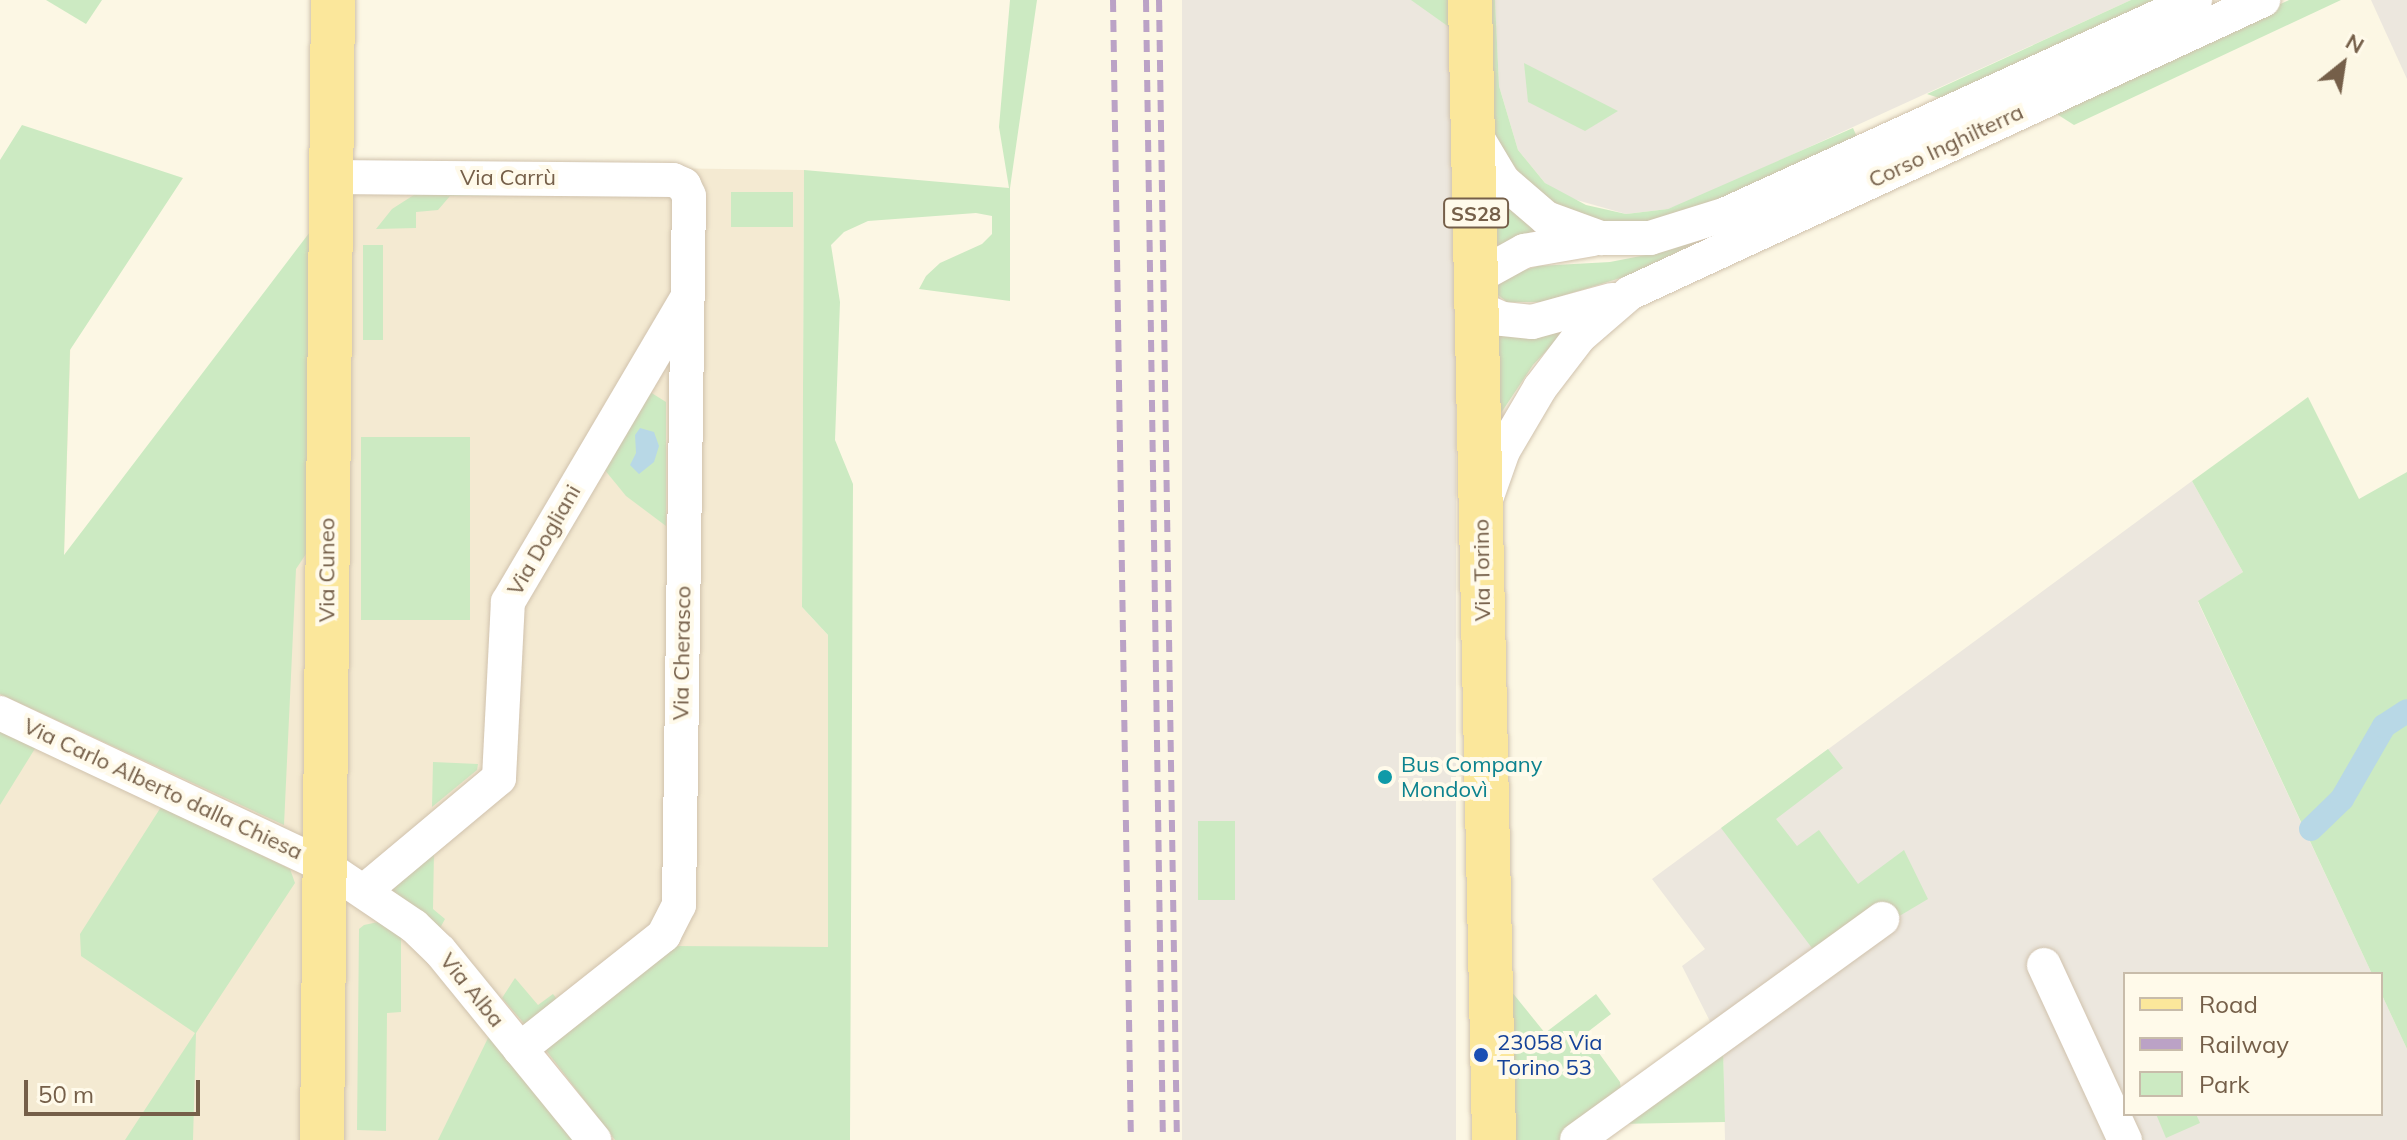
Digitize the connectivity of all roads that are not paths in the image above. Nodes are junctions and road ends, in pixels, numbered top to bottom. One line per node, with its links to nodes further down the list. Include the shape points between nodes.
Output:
1 (333, 0): 7 (main road, Via Cuneo)
2 (1470, 0): 5 (main road, Via Torino / SS28)
3 (2195, 0): 6 (street, Corso Inghilterra)
4 (2263, 0): 6 (street, Corso Inghilterra)
5 (1475, 134): 9 (street, Corso Inghilterra, via 1503,181 1532,208 1563,226); 10 (main road, Via Torino / SS28)
6 (1927, 138): 9 (street, Corso Inghilterra, via 1696,227 1650,238); 11 (street, Corso Inghilterra)
7 (330, 177): 8 (street, Via Carrù, via 673,180); 15 (main road, Via Cuneo)
8 (684, 185): 12 (street, Via Cherasco, via 689,196)
9 (1601, 238): 10 (street, Corso Inghilterra, via 1524,251)
10 (1478, 292): 11 (street, Corso Inghilterra, via 1503,319 1532,322); 13 (main road, Via Torino / SS28)
11 (1630, 293): 13 (street, Corso Inghilterra, via 1579,337 1519,421 1493,477)
12 (687, 299): 16 (street, Via Dogliani, via 508,602 499,778); 19 (street, Via Cherasco, via 679,905 664,935)
13 (1481, 527): 22 (main road, Via Torino / SS28)
14 (0, 713): 15 (street, Via Carlo Alberto dalla Chiesa)
15 (325, 866): 16 (street, Via Alba); 20 (main road, Via Cuneo)
16 (364, 891): 19 (street, Via Alba, via 429,939)
17 (1882, 919): 23 (street)
18 (2044, 965): 24 (street)
19 (520, 1049): 21 (street, Via Alba)
20 (322, 1140)
21 (594, 1140)
22 (1494, 1140)
23 (1577, 1140)
24 (2125, 1140)

